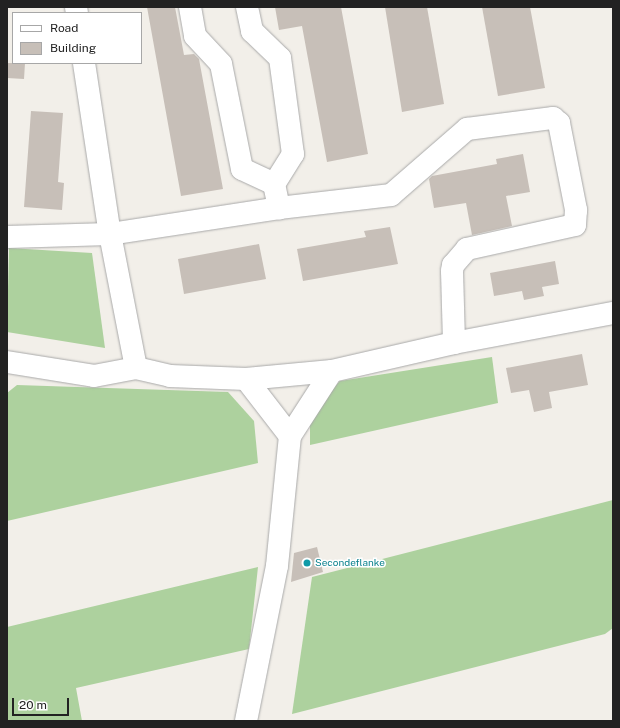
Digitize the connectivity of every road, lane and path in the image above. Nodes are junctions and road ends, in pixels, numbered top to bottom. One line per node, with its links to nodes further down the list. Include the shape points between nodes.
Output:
1 (190, 7): 4 (lane, via 195,36 221,64 242,169)
2 (247, 7): 4 (lane, via 252,31 280,58 293,154)
3 (84, 64): 6 (lane)
4 (274, 184): 5 (lane)
5 (279, 208): 6 (lane); 9 (lane, via 391,195 467,130 553,118 559,124 576,210 575,225 467,249 453,265 452,272)
6 (110, 234): 7 (lane); 11 (lane)
7 (7, 237)
8 (606, 314): 9 (lane)
9 (454, 342): 12 (lane)
10 (7, 362): 11 (lane, via 94,376)
11 (136, 368): 13 (lane, via 170,376)
12 (332, 371): 13 (lane); 14 (lane)
13 (246, 379): 14 (lane)
14 (290, 436): 15 (lane, via 276,566)
15 (246, 721)

